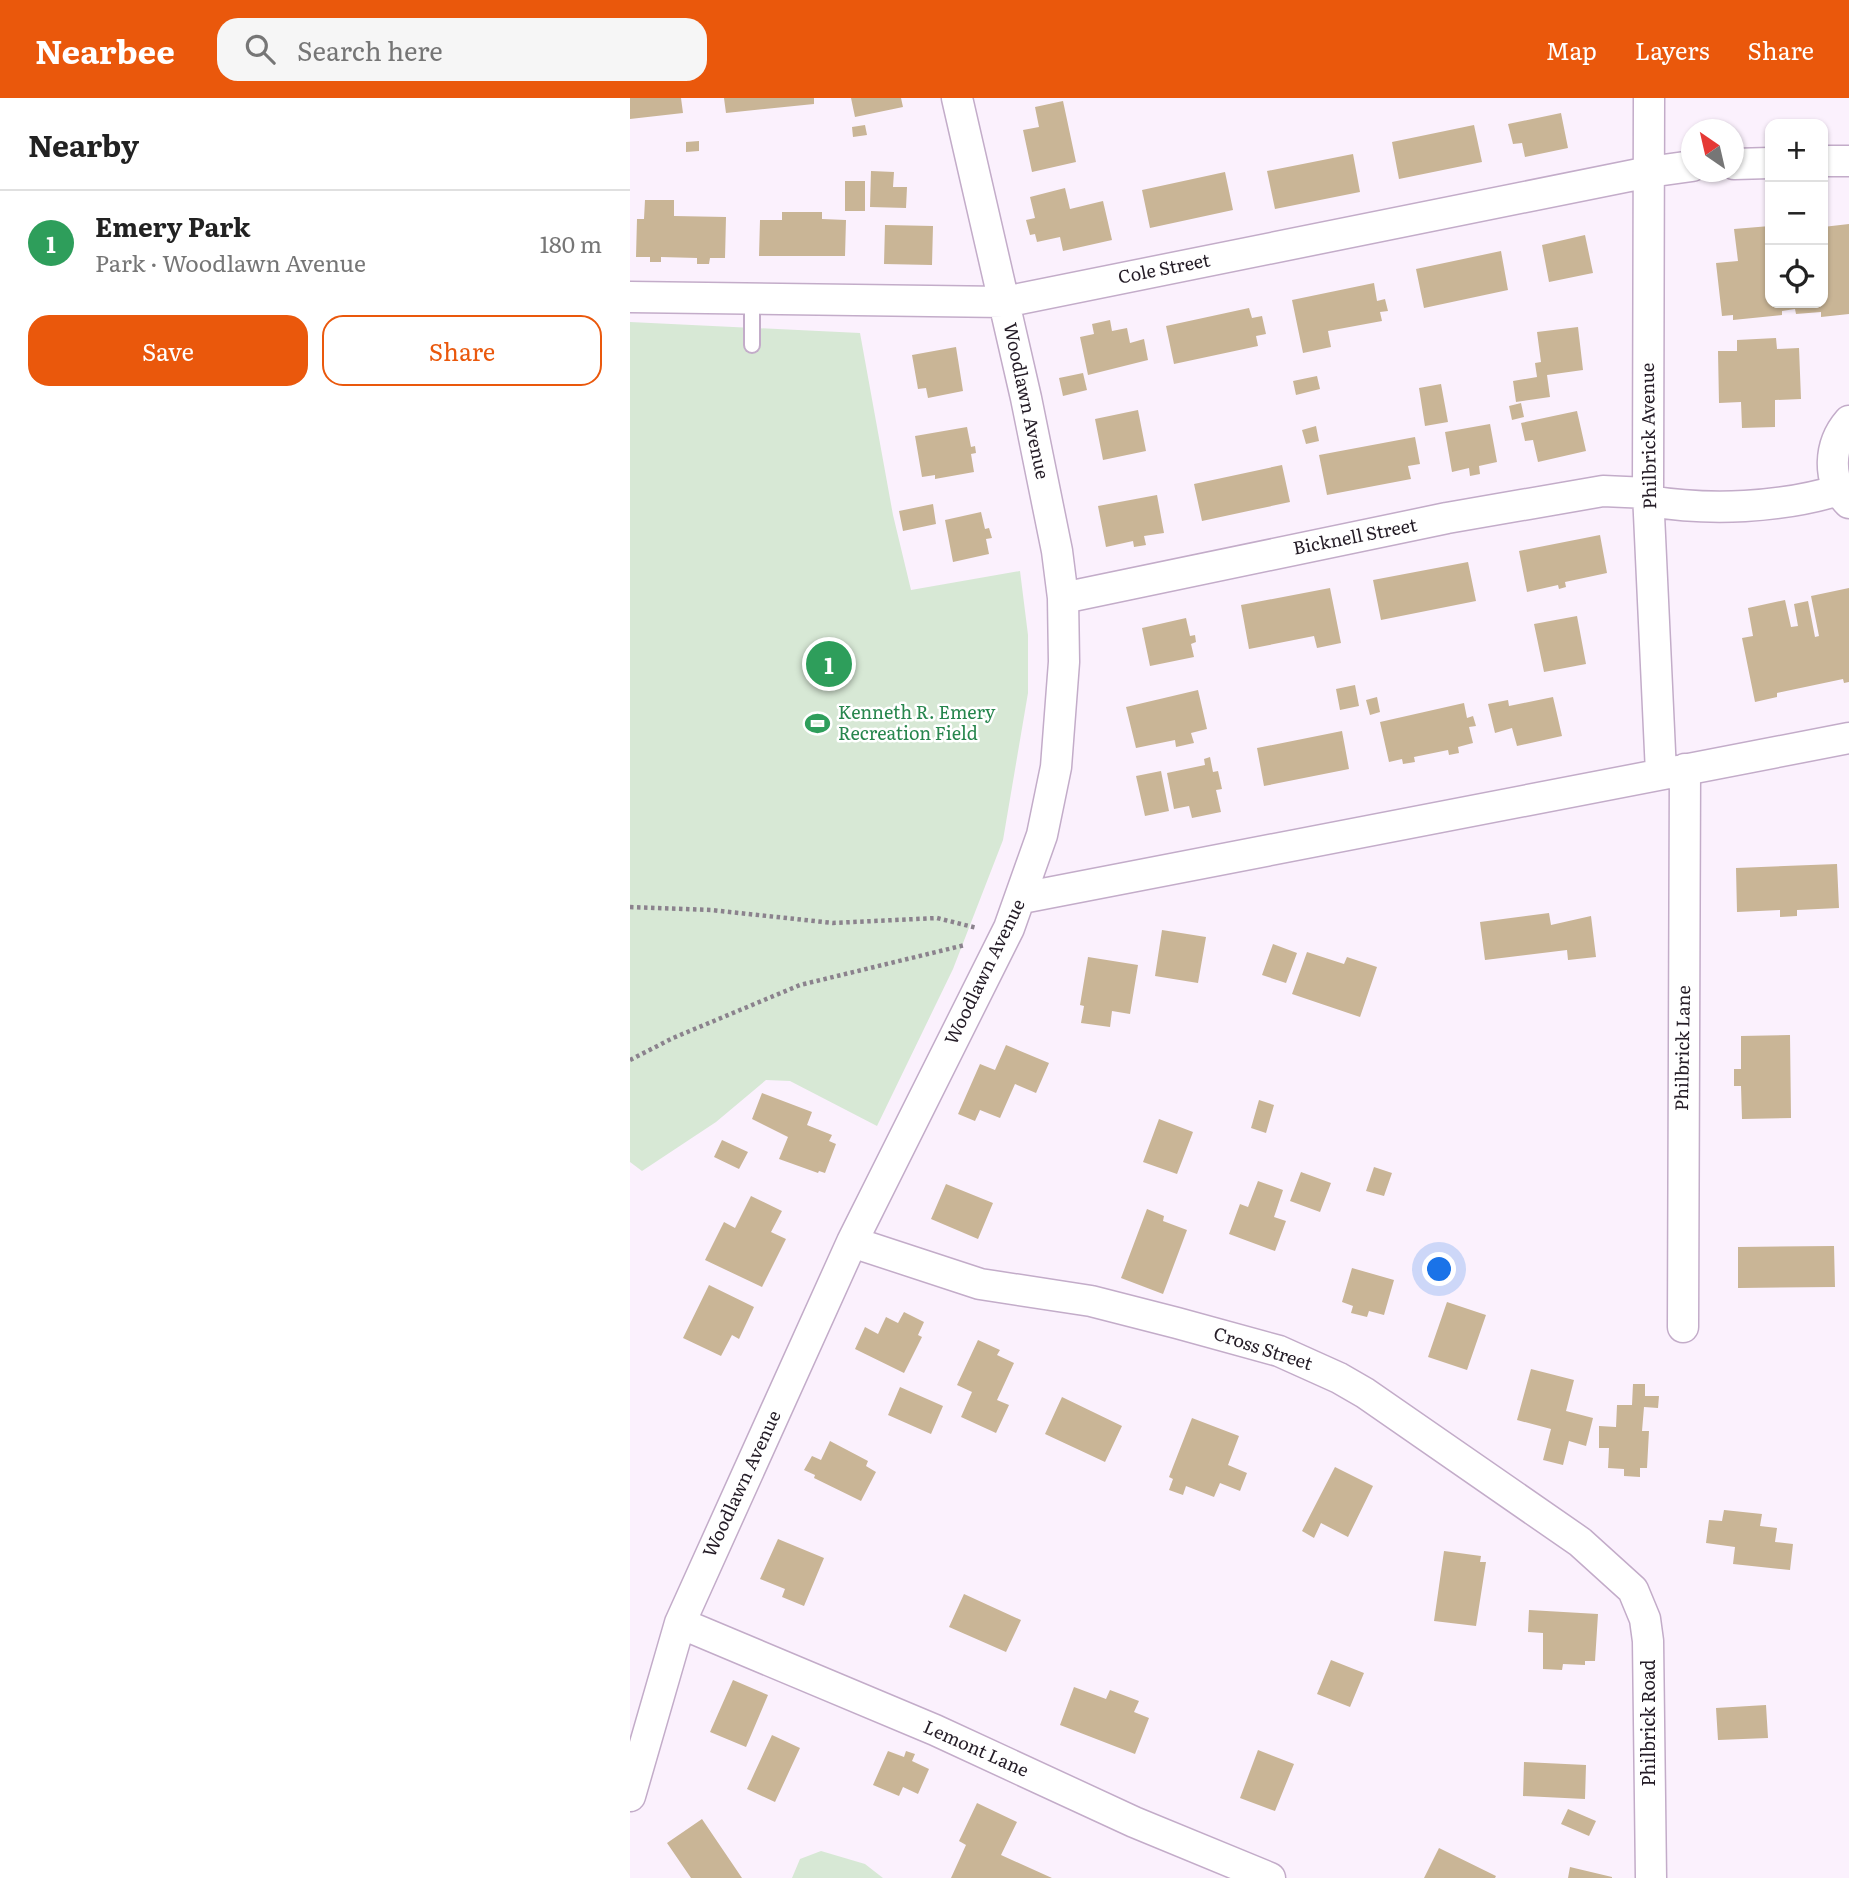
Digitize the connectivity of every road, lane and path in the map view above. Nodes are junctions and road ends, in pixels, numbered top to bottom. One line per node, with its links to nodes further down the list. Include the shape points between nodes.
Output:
1 (957, 98): 11 (street, Woodlawn Avenue)
2 (1649, 98): 8 (street, Philbrick Avenue)
3 (1828, 161): 4 (street)
4 (1849, 161)
5 (1765, 163): 6 (street)
6 (1744, 164)
7 (1681, 168): 8 (street, Cole Street)
8 (1649, 172): 11 (street, Cole Street); 14 (street, Philbrick Avenue)
9 (630, 296): 10 (street, Cole Street)
10 (752, 298): 11 (street, Cole Street); 12 (lane)
11 (1004, 302): 16 (street, Woodlawn Avenue)
12 (752, 345)
13 (1849, 421): 15 (street, Bicknell Street, via 1840,431 1832,461)
14 (1648, 497): 15 (street, Bicknell Street, via 1682,506); 16 (street, Bicknell Street, via 1603,491 1447,518); 18 (street, Philbrick Avenue)
15 (1844, 497)
16 (1063, 598): 19 (street, Woodlawn Avenue, via 1063,711 1056,767 1042,835)
17 (1849, 738): 18 (street)
18 (1673, 771): 19 (street); 25 (street, Philbrick Lane)
19 (1021, 898): 24 (street, Woodlawn Avenue)
20 (630, 906): 21 (path, via 834,923 937,918)
21 (981, 929)
22 (975, 942): 23 (path, via 800,985)
23 (630, 1060)
24 (852, 1242): 26 (street, Cross Street, via 981,1284 1098,1303 1310,1363 1366,1393 1580,1542); 27 (street, Woodlawn Avenue)
25 (1683, 1327)
26 (1619, 1576): 30 (street, Philbrick Road, via 1640,1605 1648,1641)
27 (680, 1623): 28 (street, Woodlawn Avenue); 29 (street, Lemont Lane)
28 (630, 1796)
29 (1270, 1878)
30 (1651, 1878)

